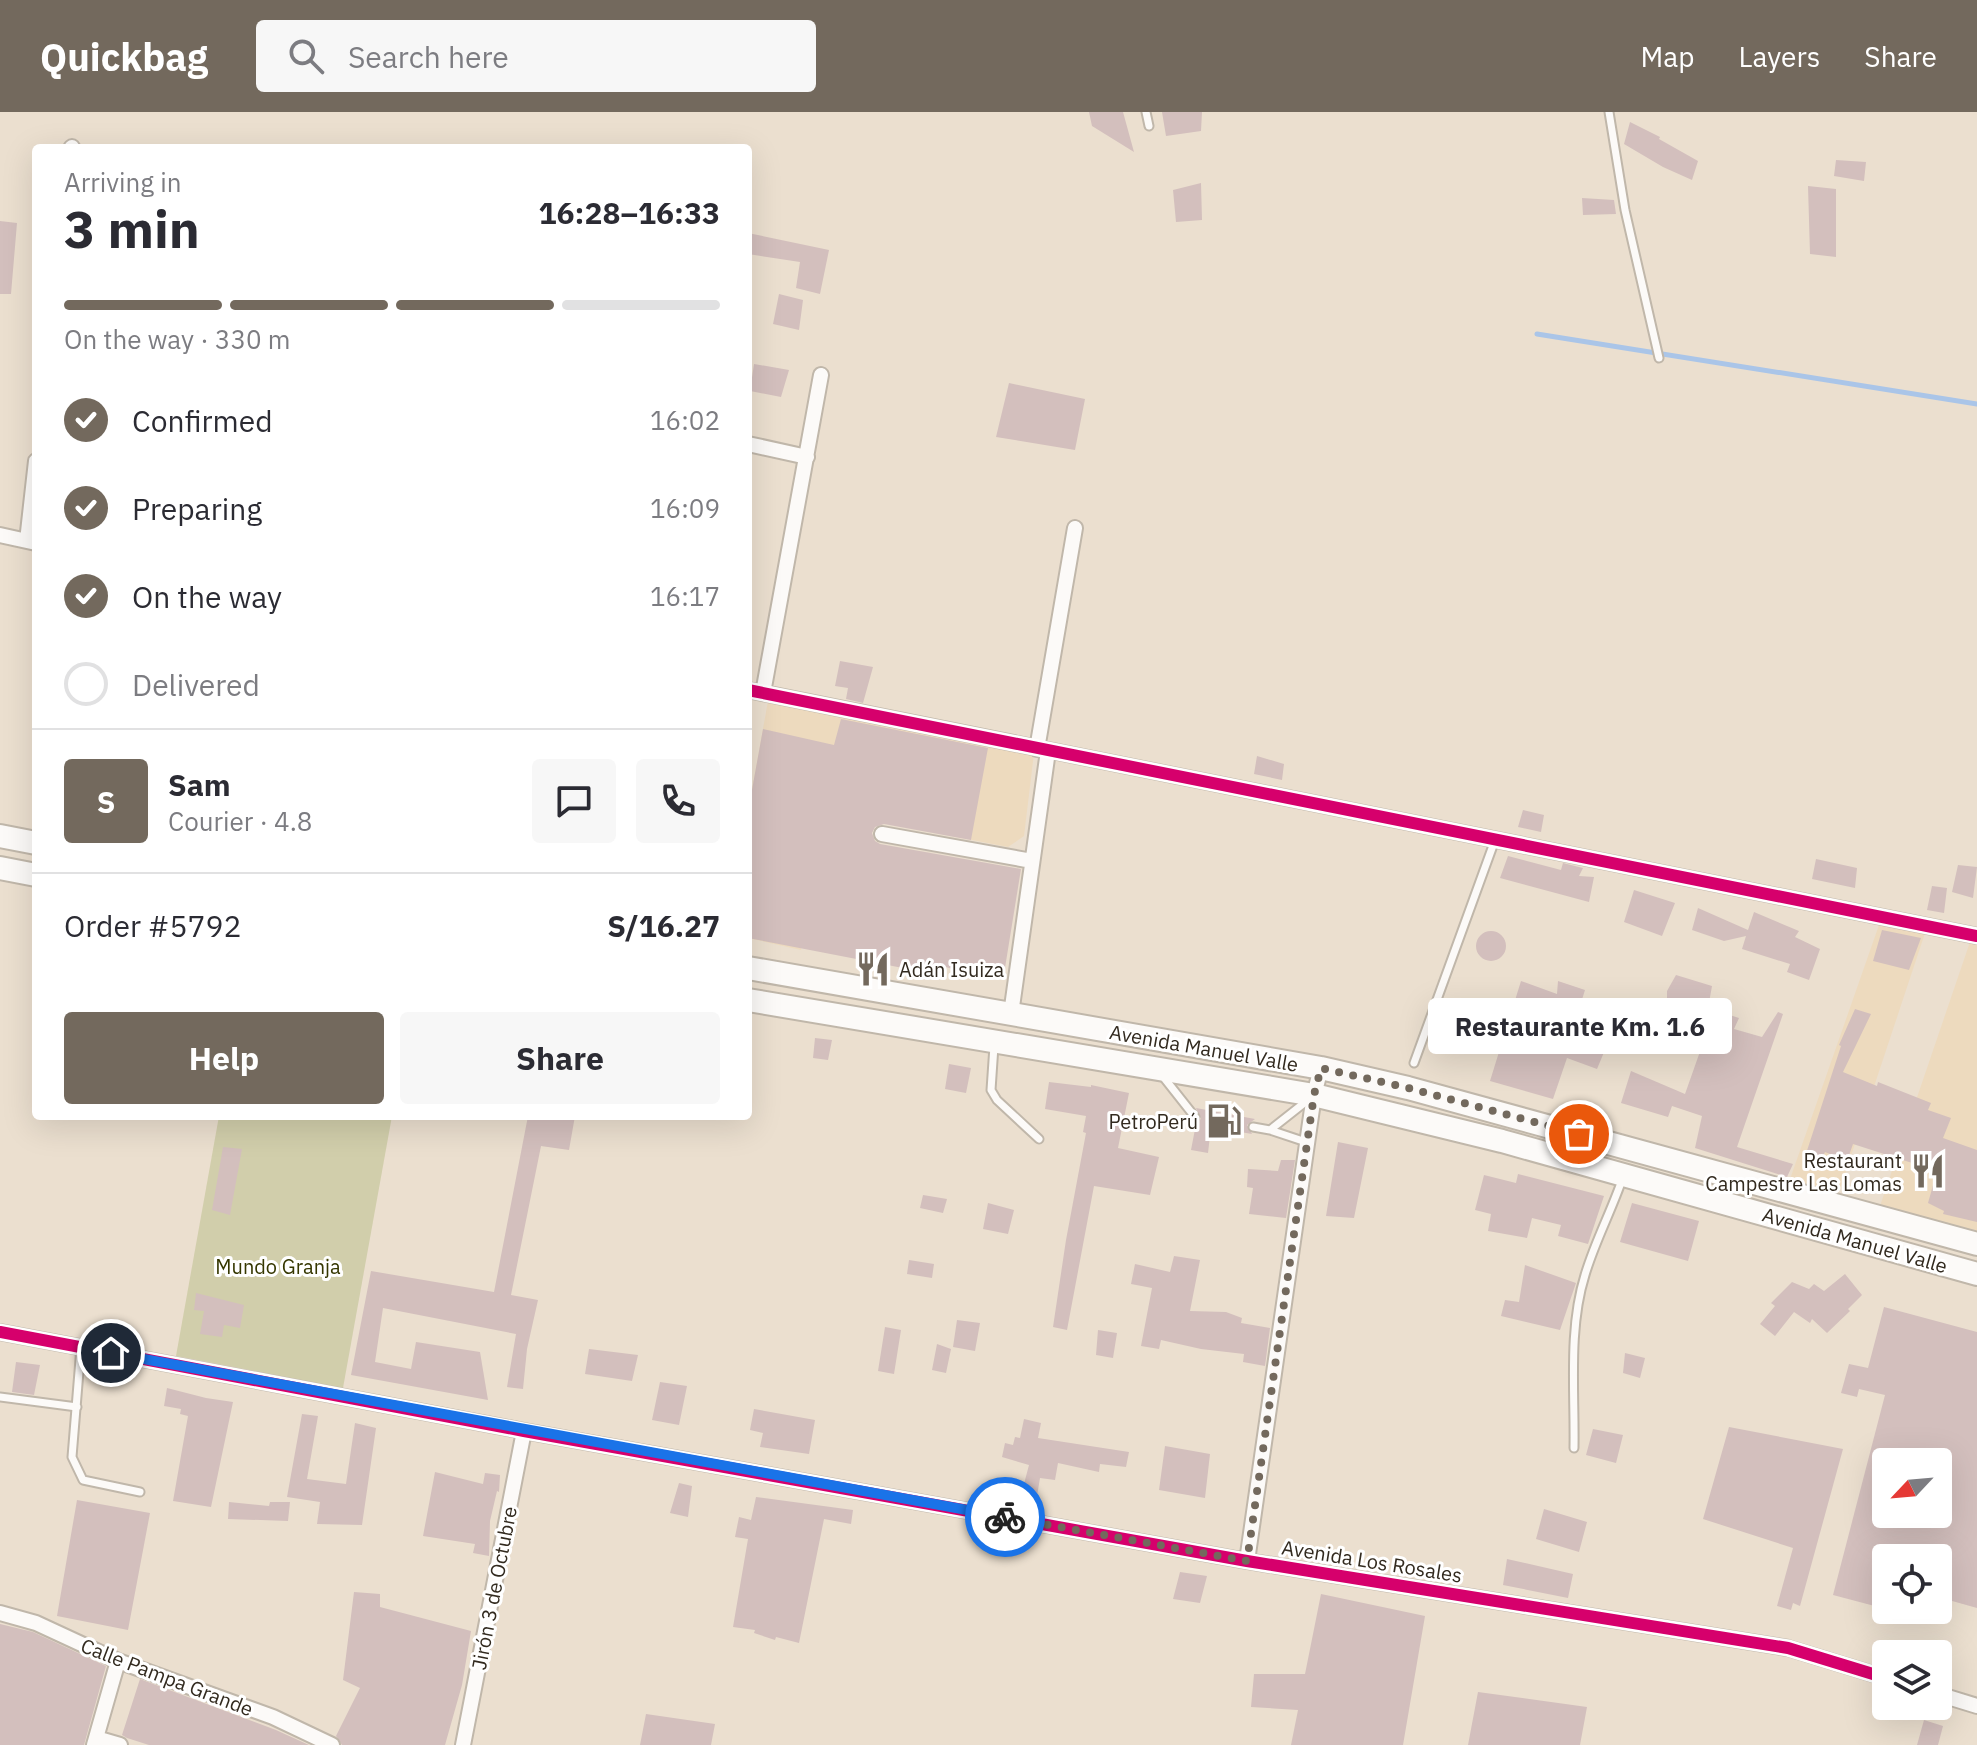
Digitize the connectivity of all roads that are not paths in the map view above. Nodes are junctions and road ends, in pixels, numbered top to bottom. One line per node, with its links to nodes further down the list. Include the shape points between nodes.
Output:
1 (1146, 112): 3 (lane)
2 (1609, 112): 4 (lane)
3 (1149, 126)
4 (1659, 358)
5 (821, 375): 7 (street)
6 (752, 445): 7 (street)
7 (807, 457): 11 (street)
8 (1075, 528): 12 (street)
9 (0, 535): 10 (street)
10 (31, 542)
11 (755, 691): 12 (street)
12 (1042, 750): 15 (street); 17 (street)
13 (882, 834): 17 (street)
14 (0, 836): 16 (main road)
15 (1496, 838): 20 (street); 25 (lane)
16 (32, 842)
17 (1032, 861): 23 (street)
18 (0, 868): 19 (main road)
19 (32, 874)
20 (1977, 936)
21 (752, 969): 23 (main road, Avenida Manuel Valle)
22 (752, 1001): 24 (main road, Avenida Manuel Valle)
23 (1011, 1014): 26 (main road, Avenida Manuel Valle)
24 (994, 1043): 27 (main road, Avenida Manuel Valle); 32 (lane, via 991,1090)
25 (1414, 1063)
26 (1321, 1068): 28 (street); 35 (main road, Avenida Manuel Valle)
27 (1157, 1069): 28 (main road, Avenida Manuel Valle); 29 (lane)
28 (1314, 1095): 31 (lane); 33 (street); 34 (main road, Avenida Manuel Valle)
29 (1195, 1117)
30 (1253, 1127): 31 (lane)
31 (1270, 1130): 33 (lane)
32 (1039, 1139)
33 (1307, 1143): 44 (street)
34 (1624, 1175): 36 (main road, Avenida Manuel Valle); 42 (lane, via 1579,1302)
35 (1977, 1244)
36 (1977, 1274)
37 (0, 1332): 38 (street, Avenida Los Rosales)
38 (81, 1347): 40 (lane); 41 (street, Avenida Los Rosales)
39 (0, 1397): 40 (lane)
40 (77, 1407): 43 (lane, via 72,1457 83,1480)
41 (524, 1431): 44 (street, Avenida Los Rosales); 53 (street, Jirón 3 de Octubre)
42 (1574, 1448)
43 (140, 1492)
44 (1247, 1561): 47 (street, Avenida Los Rosales, via 1788,1648)
45 (0, 1613): 46 (street, Calle Pampa Grande, via 36,1623)
46 (118, 1661): 50 (street); 52 (street, Calle Pampa Grande, via 273,1717)
47 (1872, 1674)
48 (1952, 1698): 49 (street)
49 (1977, 1706)
50 (95, 1742): 51 (street)
51 (120, 1745)
52 (332, 1745)
53 (463, 1745)

